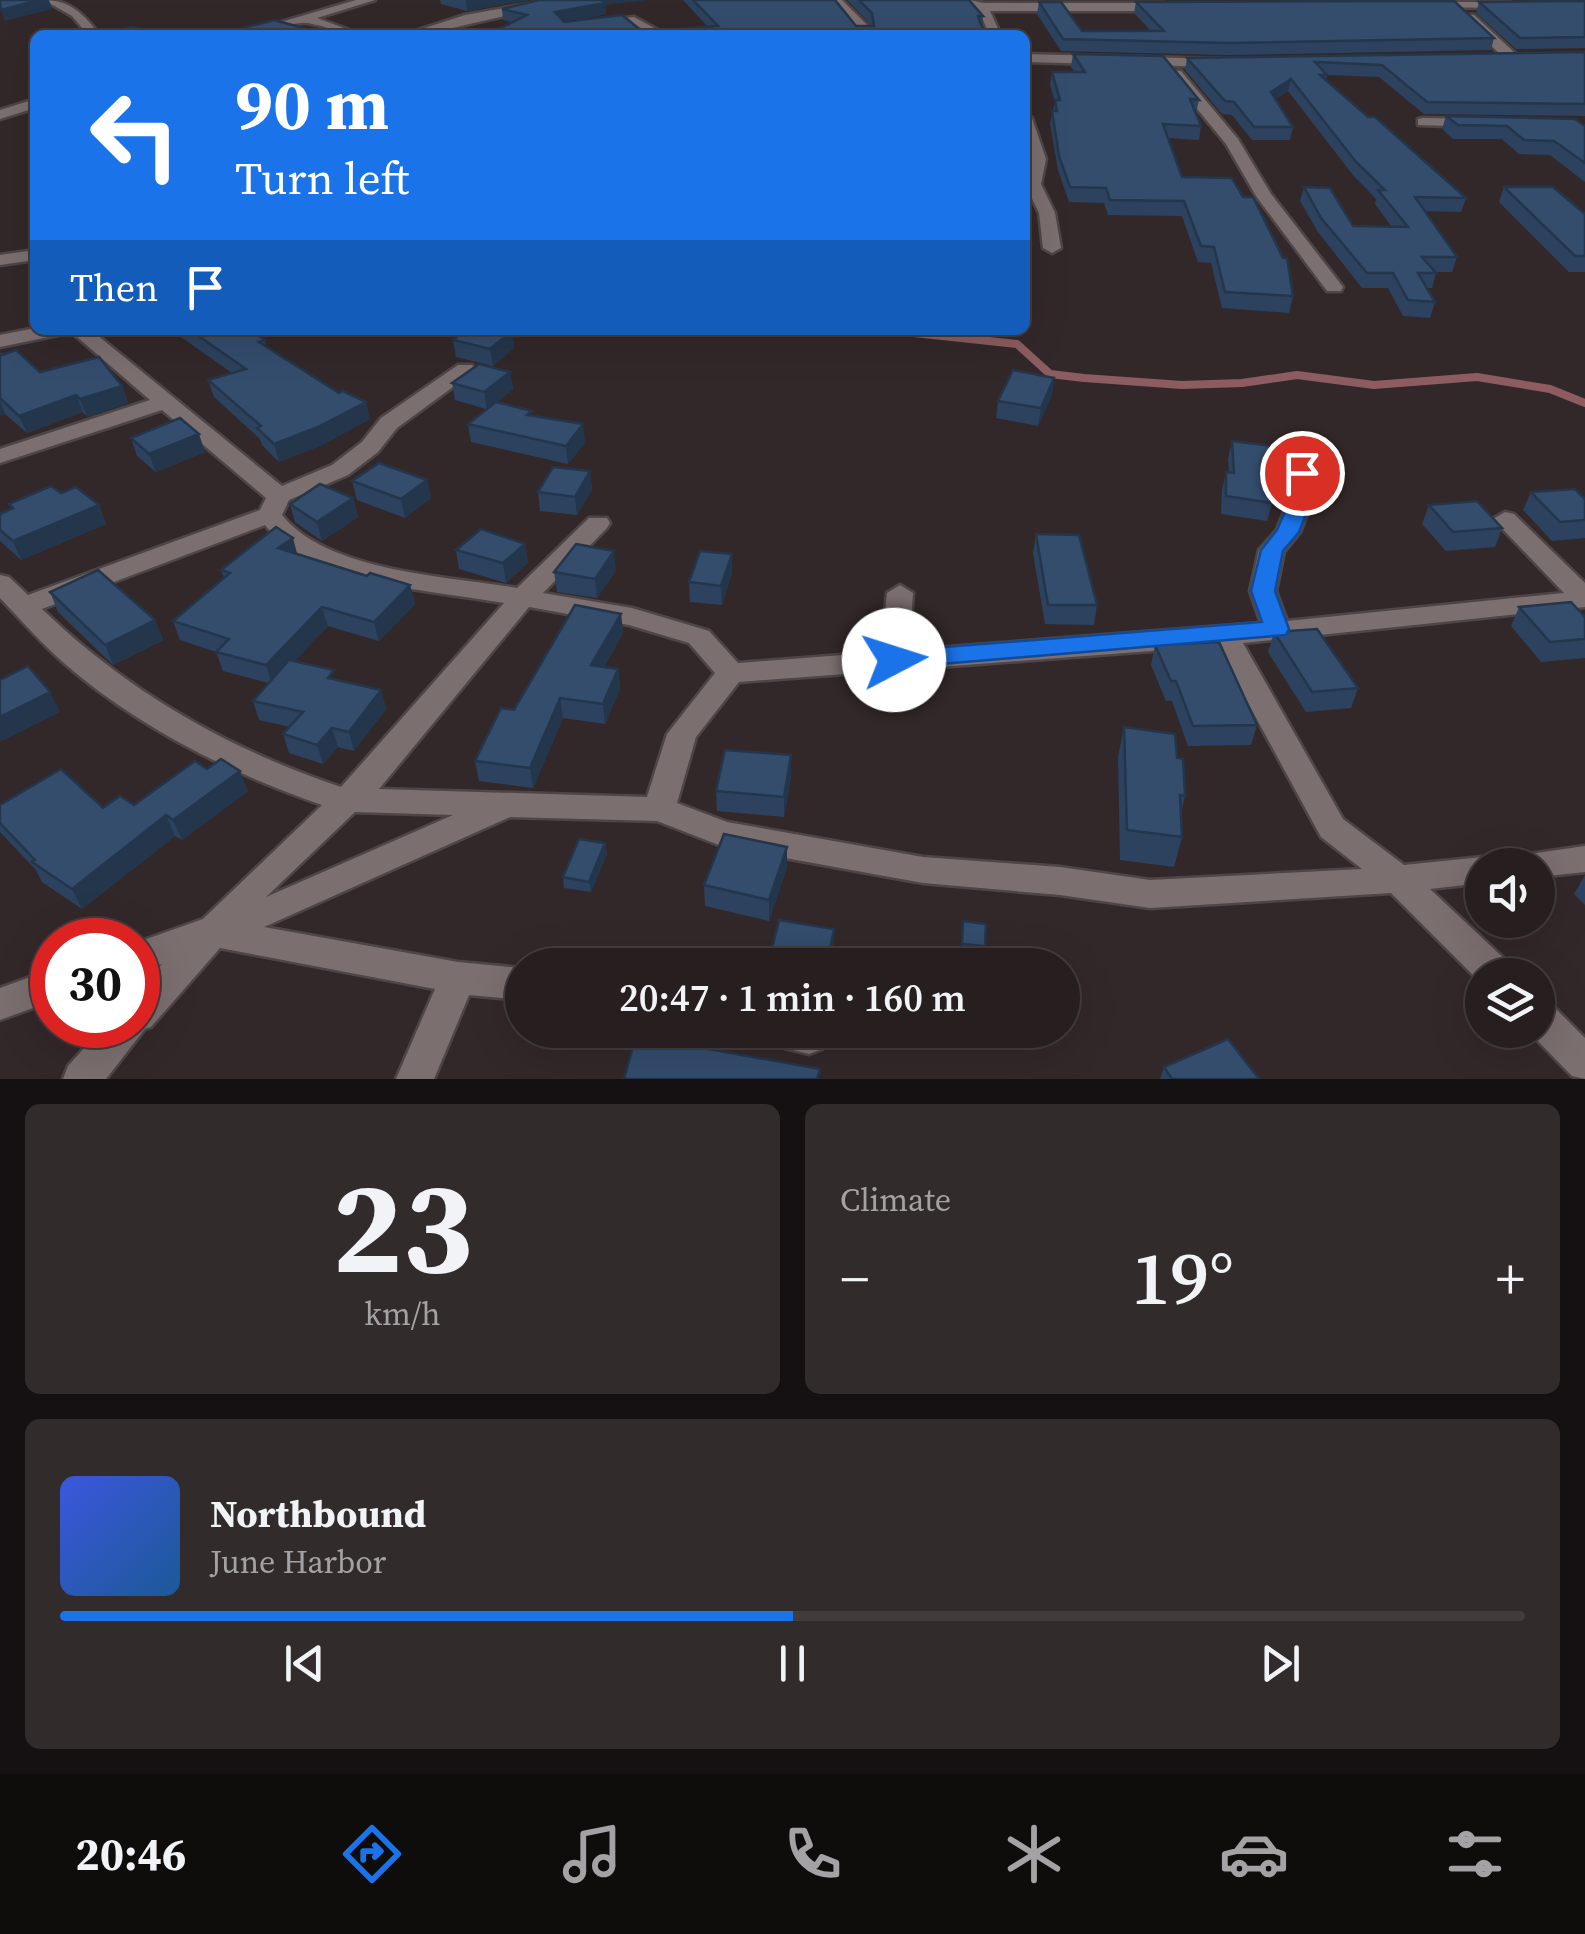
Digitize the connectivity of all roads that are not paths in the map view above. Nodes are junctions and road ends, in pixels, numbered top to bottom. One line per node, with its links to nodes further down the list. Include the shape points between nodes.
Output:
1 (50, 0): 14 (street)
2 (369, 0): 11 (street)
3 (568, 0): 9 (street)
4 (836, 0): 19 (street)
5 (979, 3): 10 (street); 20 (street)
6 (1416, 5): 7 (street)
7 (1455, 5): 8 (street); 23 (street)
8 (1525, 5)
9 (530, 7): 12 (street); 17 (street)
10 (1184, 8)
11 (304, 16): 15 (street); 16 (street)
12 (548, 16)
13 (582, 24): 18 (street, via 625,19)
14 (90, 30)
15 (259, 30)
16 (337, 30)
17 (431, 30)
18 (649, 30)
19 (866, 30)
20 (992, 30)
21 (1529, 56): 23 (street)
22 (1492, 57): 23 (street)
23 (1510, 57)
24 (1030, 58): 25 (street)
25 (1167, 62): 26 (street); 35 (street, via 1233,142 1264,196)
26 (1242, 62)
27 (30, 105): 28 (street)
28 (0, 115)
29 (1424, 122): 30 (street)
30 (1494, 123)
31 (1030, 134): 32 (street, via 1038,159 1033,184 1047,213)
32 (1052, 248)
33 (30, 256): 34 (street)
34 (0, 260)
35 (1334, 287)
36 (33, 335): 38 (street)
37 (85, 335): 40 (street)
38 (0, 342)
39 (466, 369): 43 (street, via 389,423 340,470)
40 (168, 401): 41 (street); 43 (street)
41 (0, 456)
42 (1302, 473): 51 (street, via 1297,509 1272,550 1263,591)
43 (275, 506): 48 (street, via 288,538 321,556); 50 (street)
44 (1505, 519): 49 (street)
45 (598, 523): 48 (street)
46 (0, 583): 50 (street)
47 (900, 593): 53 (street)
48 (523, 598): 54 (street, via 632,617 699,637); 55 (street, via 371,778)
49 (1585, 598): 51 (street)
50 (23, 607): 55 (street, via 142,707 254,766)
51 (1277, 629): 52 (street)
52 (1226, 636): 53 (street); 61 (street, via 1332,828)
53 (894, 660): 54 (street)
54 (731, 673): 57 (street, via 682,734)
55 (343, 800): 56 (street); 62 (street)
56 (507, 805): 57 (street); 62 (street)
57 (658, 809): 61 (street, via 724,834 923,870 1150,894)
58 (1585, 859): 59 (street)
59 (1555, 862)
60 (1465, 872): 61 (street)
61 (1398, 879): 64 (street)
62 (212, 932): 63 (street); 65 (street); 67 (street)
63 (160, 950)
64 (1479, 958)
65 (458, 978): 66 (street); 74 (street)
66 (505, 982)
67 (160, 990)
68 (30, 993): 69 (street)
69 (0, 1004)
70 (1555, 1033): 72 (street)
71 (108, 1048): 73 (street)
72 (1585, 1064)
73 (82, 1079)
74 (415, 1079)

